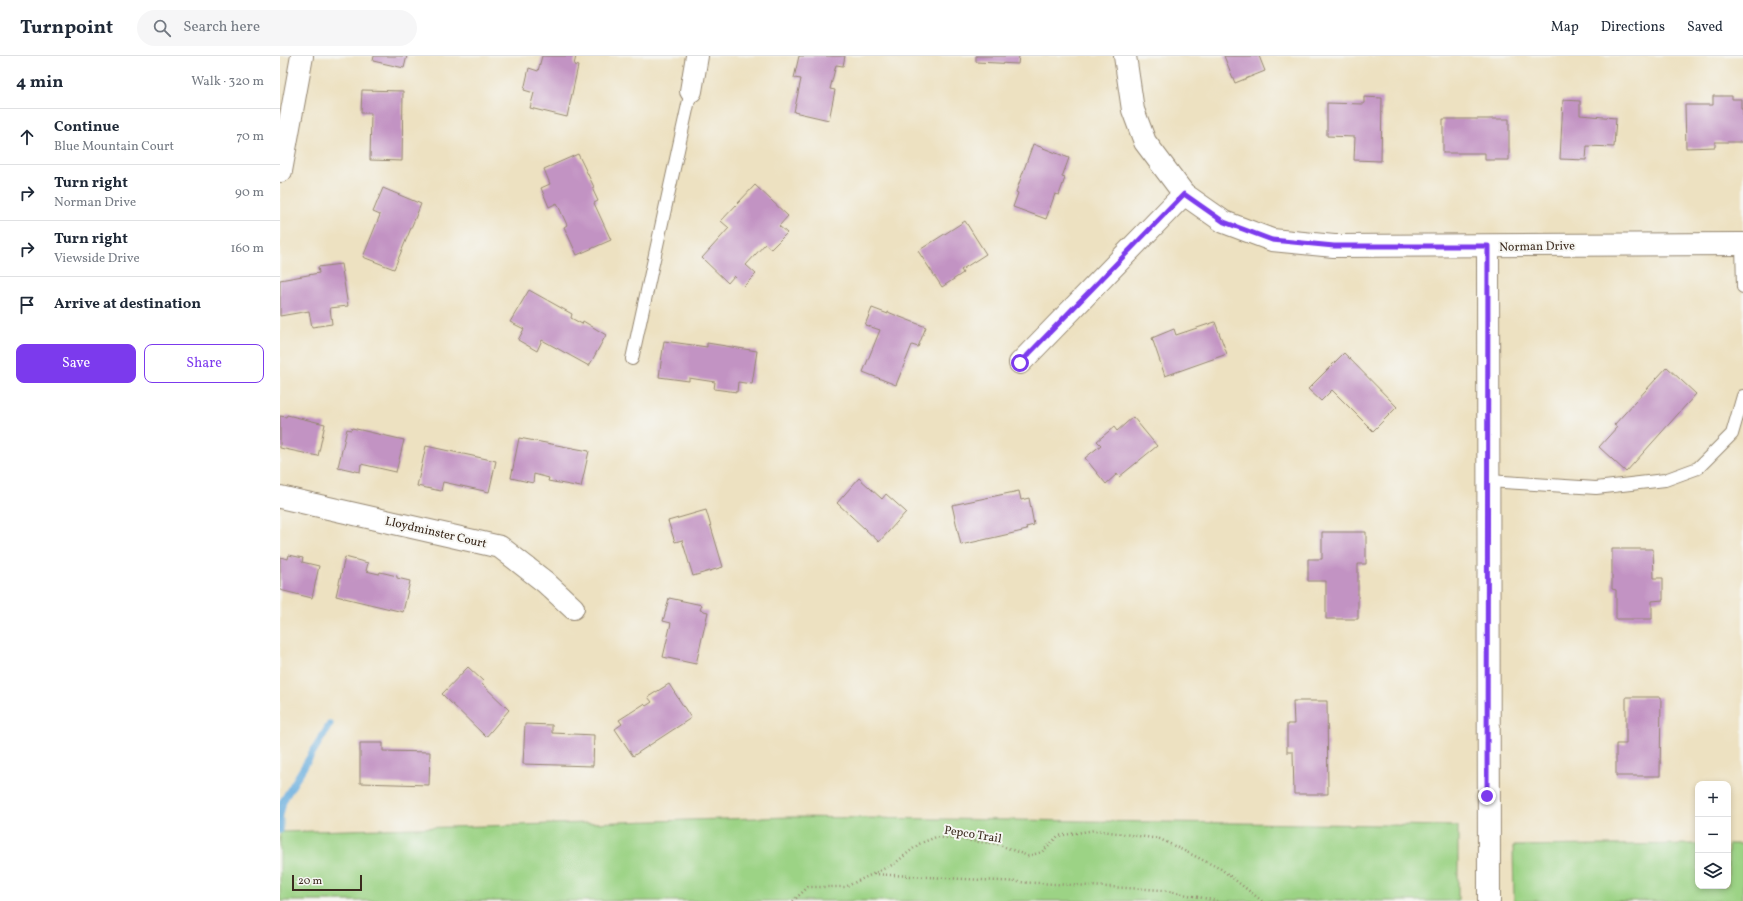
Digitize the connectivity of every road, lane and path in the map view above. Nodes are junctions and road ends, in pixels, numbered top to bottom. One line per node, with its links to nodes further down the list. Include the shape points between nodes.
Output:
1 (302, 56): 5 (street)
2 (697, 56): 4 (street)
3 (1125, 56): 6 (street, Norman Drive, via 1133,110 1145,142)
4 (690, 91): 10 (lane)
5 (280, 171)
6 (1184, 194): 8 (street, Norman Drive, via 1224,222 1272,240 1334,246); 11 (street)
7 (1743, 244): 8 (street, Norman Drive); 9 (lane)
8 (1488, 246): 13 (street)
9 (1743, 287)
10 (632, 359)
11 (1020, 363)
12 (1743, 396): 13 (lane, via 1732,434 1698,468 1665,480 1596,488)
13 (1488, 481): 20 (street)
14 (280, 497): 15 (street, Lloydminster Court, via 500,547)
15 (573, 608)
16 (874, 874): 17 (path, Pepco Trail, via 845,887 808,887); 18 (path, via 1163,890); 19 (path, Pepco Trail, via 894,864 919,844 936,837 997,844 1028,856 1042,852 1058,836 1094,830 1160,839 1221,869)
17 (793, 901)
18 (1218, 901)
19 (1262, 901)
20 (1489, 901)

